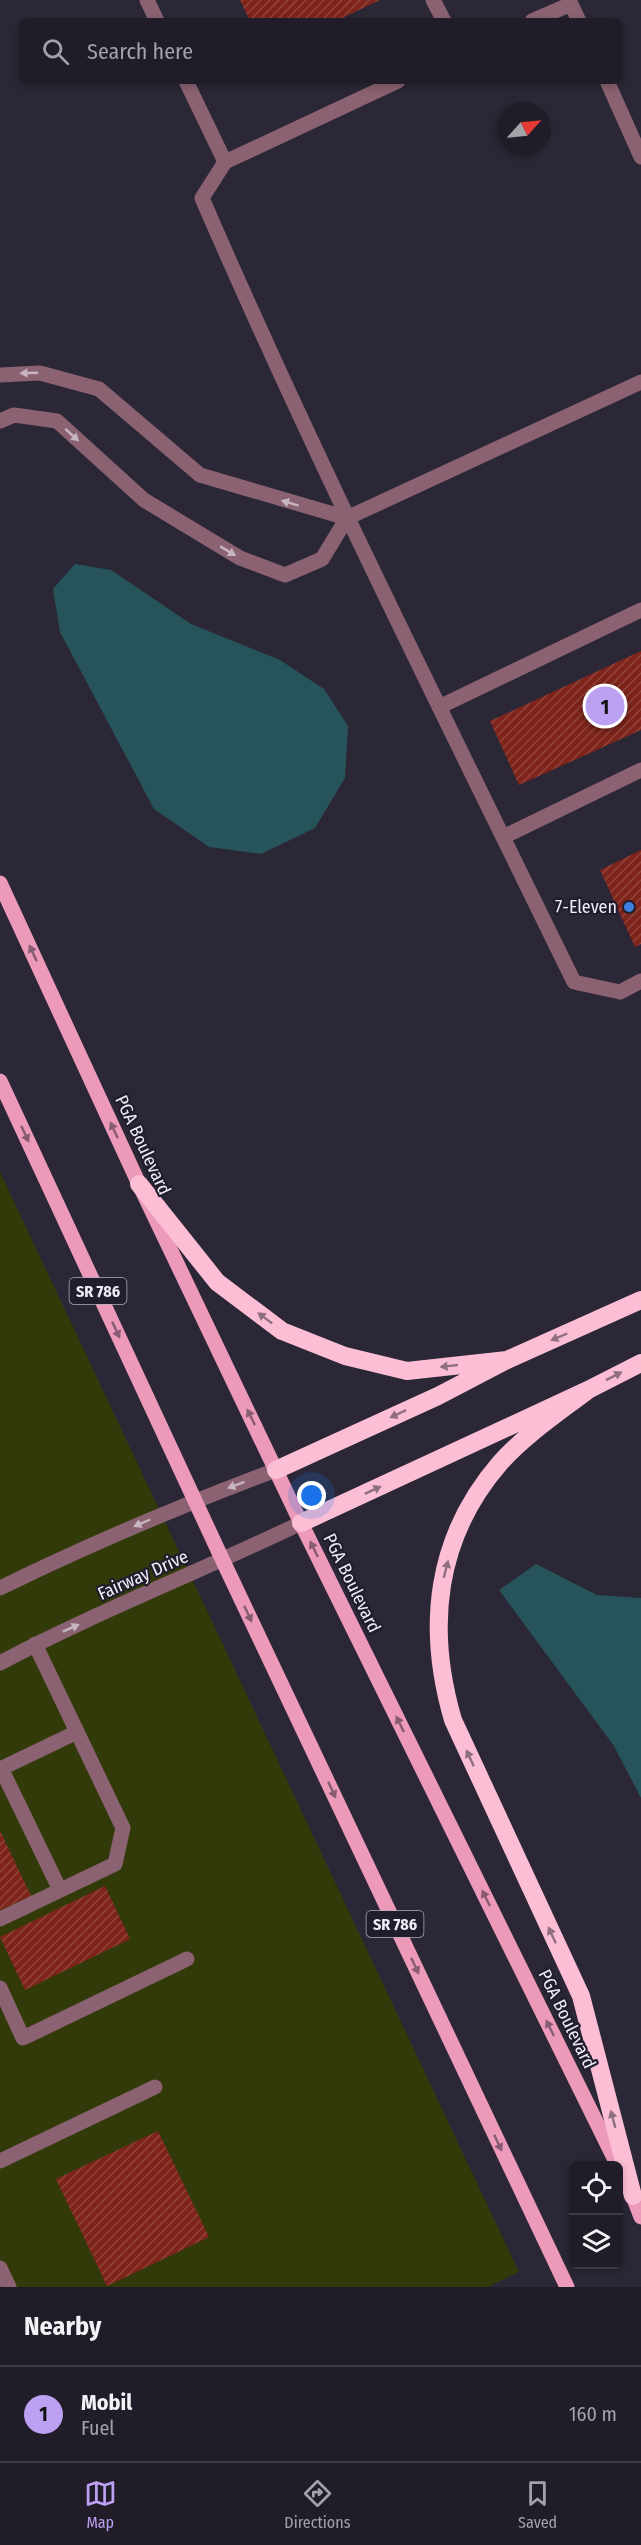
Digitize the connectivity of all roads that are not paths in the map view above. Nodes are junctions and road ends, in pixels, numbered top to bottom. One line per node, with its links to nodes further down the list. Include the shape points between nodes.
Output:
1 (147, 0): 4 (street)
2 (434, 0): 5 (street)
3 (570, 2): 6 (street); 7 (street)
4 (156, 18)
5 (443, 18)
6 (538, 18)
7 (578, 18)
8 (187, 84): 12 (street)
9 (392, 84): 12 (street)
10 (607, 84): 11 (street)
11 (641, 157)
12 (225, 162): 16 (street, via 202,198)
13 (0, 375): 16 (street, one-way to 13, via 200,475 99,389 40,373)
14 (641, 382): 16 (street)
15 (0, 421): 16 (street, one-way to 16, via 14,415 57,422 144,500 240,558 285,575 322,559)
16 (347, 518): 18 (street)
17 (641, 610): 18 (street)
18 (440, 707): 20 (street)
19 (641, 770): 20 (street)
20 (503, 837): 22 (street, via 574,982 620,992)
21 (0, 883): 24 (main road, PGA Boulevard, one-way to 21)
22 (641, 981)
23 (0, 1081): 30 (main road, SR 786, one-way to 30)
24 (139, 1184): 26 (highway, one-way to 24, via 407,1371 345,1356 282,1331 217,1282); 29 (main road, PGA Boulevard, one-way to 24)
25 (641, 1300): 26 (highway, one-way to 26)
26 (507, 1360): 29 (highway, one-way to 29)
27 (641, 1363): 28 (highway, one-way to 27)
28 (588, 1390): 31 (highway, one-way to 28); 46 (highway, one-way to 28, via 581,1996 453,1720 443,1688 438,1645 438,1603 445,1569 455,1535 472,1502 500,1463)
29 (276, 1470): 30 (street, one-way to 30); 31 (main road, PGA Boulevard)
30 (196, 1500): 32 (main road, SR 786); 33 (street, one-way to 33)
31 (301, 1523): 32 (street, Fairway Drive); 44 (main road, PGA Boulevard, one-way to 31)
32 (223, 1561): 34 (street, Fairway Drive, one-way to 32); 50 (main road, SR 786, one-way to 50)
33 (0, 1588)
34 (35, 1644): 35 (street, Fairway Drive); 36 (street)
35 (0, 1663)
36 (77, 1732): 37 (street); 38 (street, via 123,1828 115,1864)
37 (1, 1769): 38 (street)
38 (60, 1890): 39 (street)
39 (0, 1919)
40 (187, 1959): 41 (street, via 23,2038)
41 (0, 1988)
42 (155, 2087): 43 (street)
43 (0, 2161)
44 (616, 2161)
45 (623, 2176): 46 (main road, PGA Boulevard)
46 (633, 2196): 47 (main road, PGA Boulevard)
47 (641, 2217)
48 (0, 2268): 49 (street)
49 (9, 2287)
50 (567, 2287)

